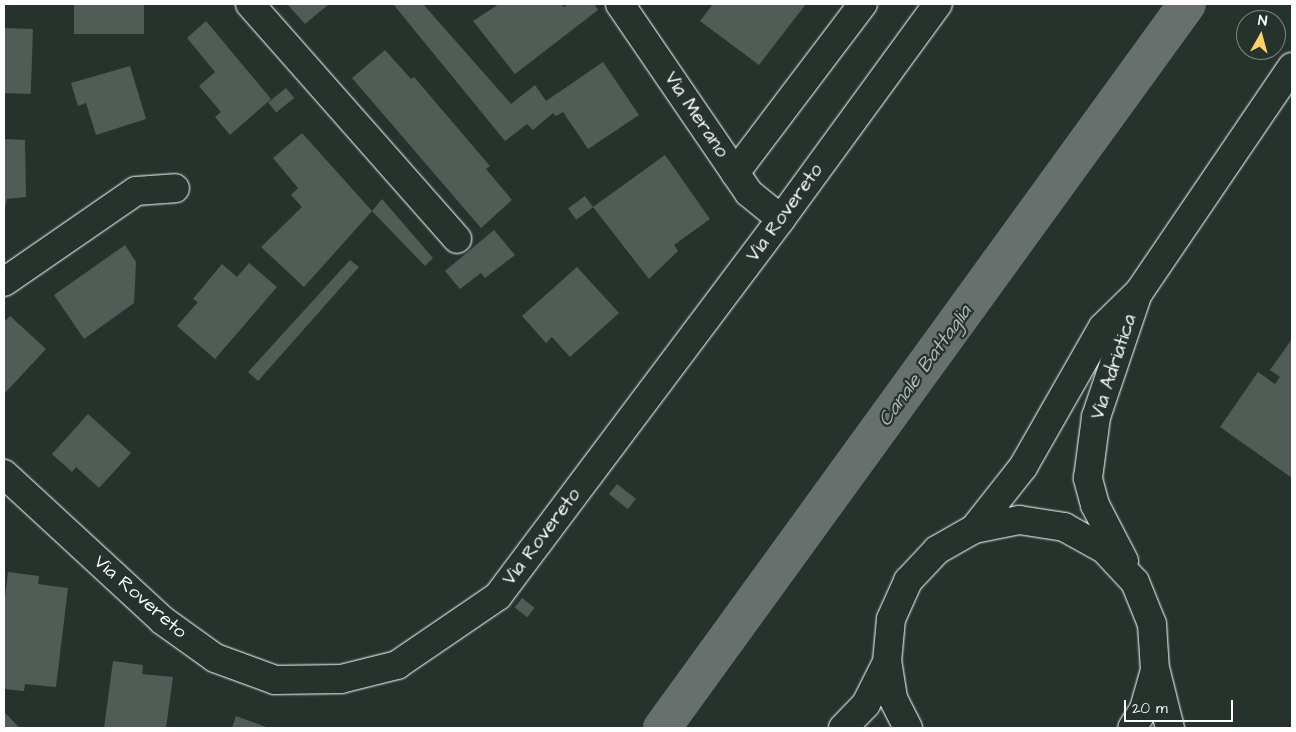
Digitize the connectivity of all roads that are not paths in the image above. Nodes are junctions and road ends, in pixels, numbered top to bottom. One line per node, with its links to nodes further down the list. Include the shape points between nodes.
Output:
1 (250, 4): 9 (street)
2 (620, 4): 6 (street, Via Merano)
3 (863, 4): 6 (street)
4 (938, 4): 8 (street, Via Rovereto)
5 (1292, 67): 11 (street, Via Adriatica)
6 (735, 173): 8 (street, Via Merano, via 749,193)
7 (175, 188): 10 (street, via 136,191)
8 (781, 219): 12 (street, Via Rovereto, via 498,596 398,665 341,679 275,680 215,658 162,620)
9 (457, 239)
10 (4, 282)
11 (1139, 292): 13 (street, Via Adriatica, via 1103,327 1024,467); 14 (street, Via Adriatica, via 1096,417 1088,478 1094,505)
12 (4, 474)
13 (974, 529): 14 (street, via 1019,520 1064,528 1104,549); 15 (street, via 937,550 908,581 891,619)
14 (1135, 582): 16 (street, Via Adriatica, via 1152,624)
15 (886, 662): 17 (street, via 866,704); 18 (street, via 893,698)
16 (1155, 670): 19 (street, via 1144,709); 20 (street)
17 (843, 728)
18 (908, 728)
19 (1132, 728)
20 (1170, 728)

